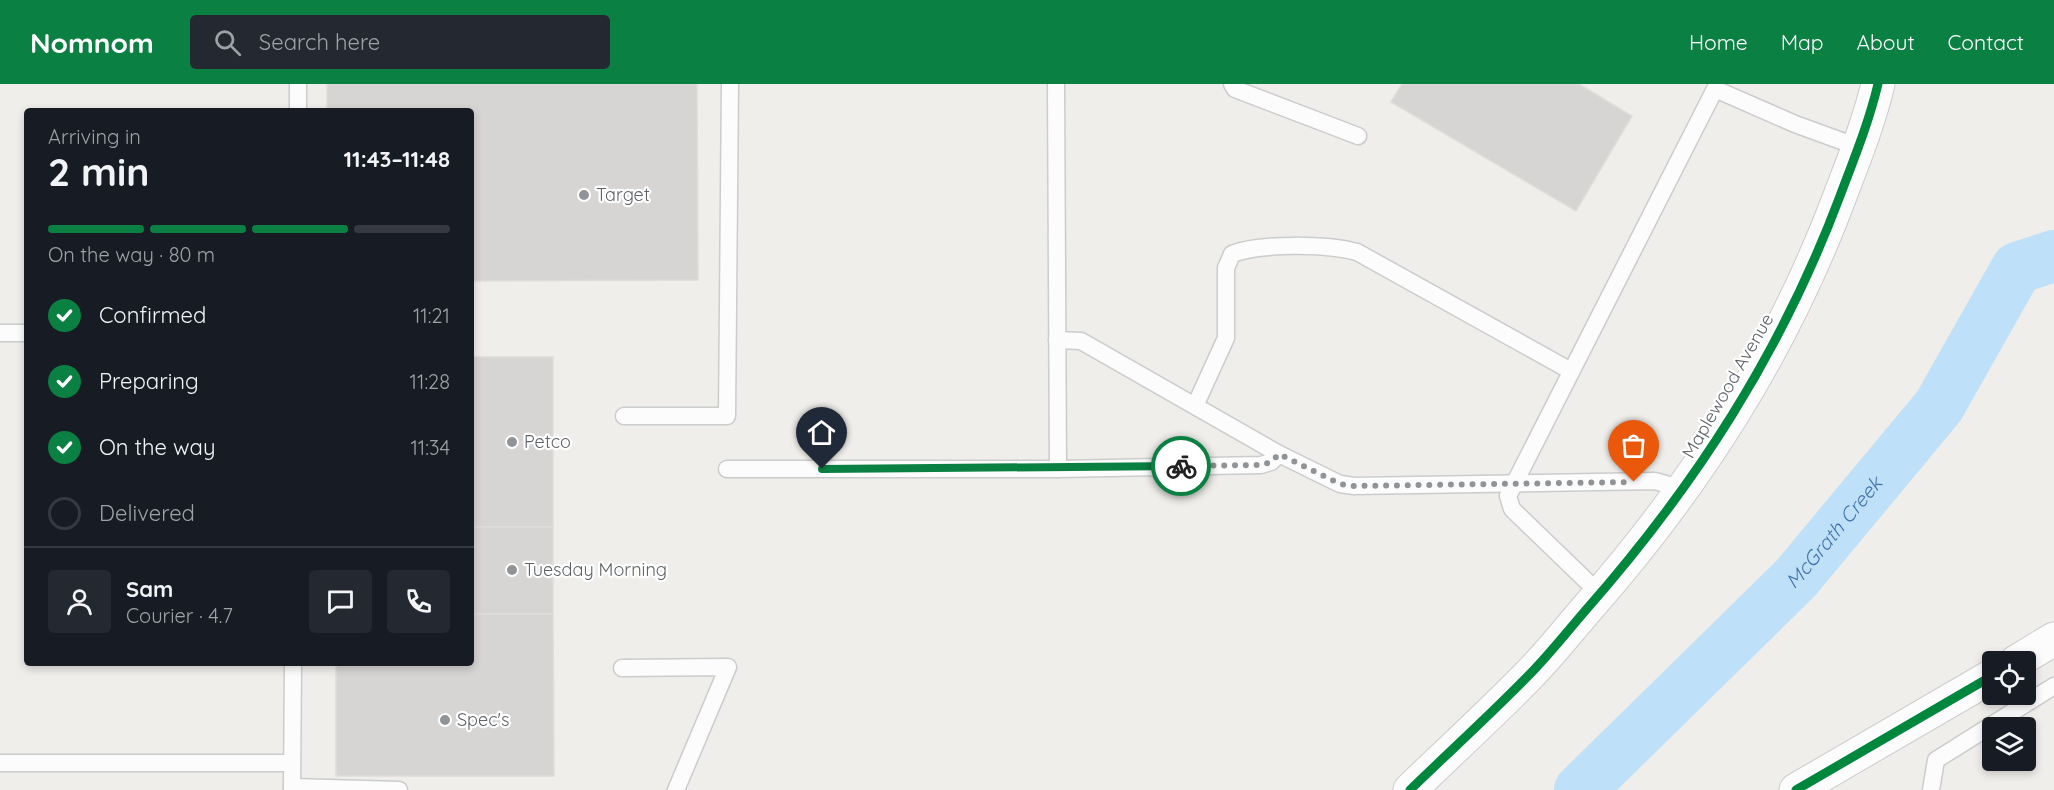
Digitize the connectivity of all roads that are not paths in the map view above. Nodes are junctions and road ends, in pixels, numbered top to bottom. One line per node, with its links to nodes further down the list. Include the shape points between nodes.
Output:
1 (298, 84): 7 (lane)
2 (730, 84): 15 (lane, via 727,416)
3 (1056, 84): 12 (lane)
4 (1232, 84): 8 (lane, via 1235,89)
5 (1878, 84): 9 (street, Maplewood Avenue)
6 (1717, 87): 9 (lane, via 1795,124); 13 (lane)
7 (298, 108)
8 (1358, 136)
9 (1858, 147): 20 (street, Maplewood Avenue, via 1826,233 1760,371)
10 (0, 333): 11 (lane)
11 (24, 333)
12 (1057, 340): 14 (lane, via 1081,341); 18 (lane)
13 (1570, 371): 14 (lane, via 1357,252 1337,247 1247,248 1232,254 1226,268 1226,338); 19 (lane)
14 (1195, 406): 16 (lane)
15 (624, 416)
16 (1279, 454): 18 (lane, via 1261,465); 19 (lane, via 1340,484 1354,486)
17 (727, 469): 18 (lane)
18 (1058, 469)
19 (1513, 484): 20 (lane, via 1655,481); 21 (lane, via 1508,496 1512,508)
20 (1683, 489): 21 (street, Maplewood Avenue)
21 (1600, 594): 33 (street, Maplewood Avenue, via 1529,675)
22 (2054, 639): 23 (street)
23 (2034, 651)
24 (293, 666): 29 (lane)
25 (622, 668): 32 (lane, via 728,667)
26 (1982, 682): 34 (street)
27 (2054, 686): 35 (lane, via 1936,760)
28 (0, 763): 29 (lane)
29 (292, 763): 30 (lane)
30 (292, 788): 31 (lane)
31 (399, 790)
32 (676, 790)
33 (1410, 790)
34 (1796, 790)
35 (1931, 790)

